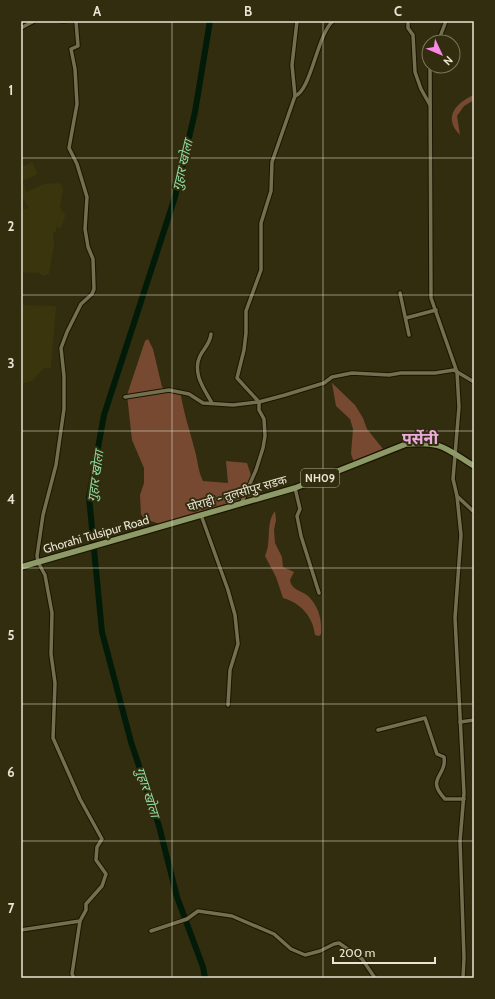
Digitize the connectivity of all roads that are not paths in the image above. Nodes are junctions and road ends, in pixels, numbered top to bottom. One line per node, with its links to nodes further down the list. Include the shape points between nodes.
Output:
1 (34, 21): 7 (street)
2 (76, 21): 30 (street, via 78,46 71,49 77,104 69,148 87,197 85,229 93,259 94,289 81,304 61,348 64,408 56,465 43,515)
3 (297, 21): 10 (street, via 292,65)
4 (333, 21): 10 (street, via 328,26 303,91)
5 (408, 21): 11 (street, via 408,28 413,35 415,72)
6 (446, 21): 8 (street)
7 (21, 28)
8 (441, 34)
9 (430, 74): 11 (street)
10 (295, 96): 20 (street, via 272,162 271,191 261,223 261,270 246,311 246,333 237,378)
11 (430, 106): 13 (street, via 431,298)
12 (400, 293): 14 (street)
13 (436, 310): 14 (street); 17 (street)
14 (406, 318): 16 (street)
15 (212, 334): 21 (street, via 199,360 197,374)
16 (409, 335)
17 (457, 372): 18 (street); 20 (street, via 451,370 390,375 352,373 332,377 324,383); 22 (street, via 459,407)
18 (474, 382)
19 (125, 397): 21 (street, via 169,390 189,394 203,403)
20 (259, 402): 21 (street, via 233,406); 26 (street, via 259,410 264,419 263,448)
21 (212, 403)
22 (455, 452): 23 (main road, घोराही - तुलसीपुर सडक / NH09); 24 (main road, घोराही - तुलसीपुर सडक / NH09, via 442,446 406,444); 25 (street, via 453,479)
23 (474, 466)
24 (295, 488): 26 (main road, घोराही - तुलसीपुर सडक / NH09); 32 (street, via 300,509 297,516 301,536)
25 (457, 496): 27 (street); 35 (street, via 461,535 455,618)
26 (241, 504): 28 (main road, घोराही - तुलसीपुर सडक / NH09)
27 (474, 512)
28 (201, 515): 29 (main road, घोराही - तुलसीपुर सडक / NH09); 33 (street, via 235,615 238,644 230,670)
29 (160, 526): 30 (main road, Ghorahi Tulsipur Road / NH09)
30 (38, 562): 31 (main road, NH09); 38 (street, via 45,575 52,612 54,738 80,799 102,839 96,860 105,876 102,886 86,904)
31 (21, 567)
32 (319, 593)
33 (228, 705)
34 (474, 720): 35 (street)
35 (460, 722): 37 (street)
36 (378, 730): 37 (street, via 425,718 437,754 444,757 445,764 436,781 438,791 445,800)
37 (464, 799): 43 (street, via 460,841 464,958)
38 (80, 921): 39 (street); 41 (street, via 72,974)
39 (21, 930)
40 (151, 931): 42 (street, via 187,919 198,911 232,916 274,934 291,949 304,955 340,943 362,959)
41 (74, 978)
42 (375, 978)
43 (462, 978)

